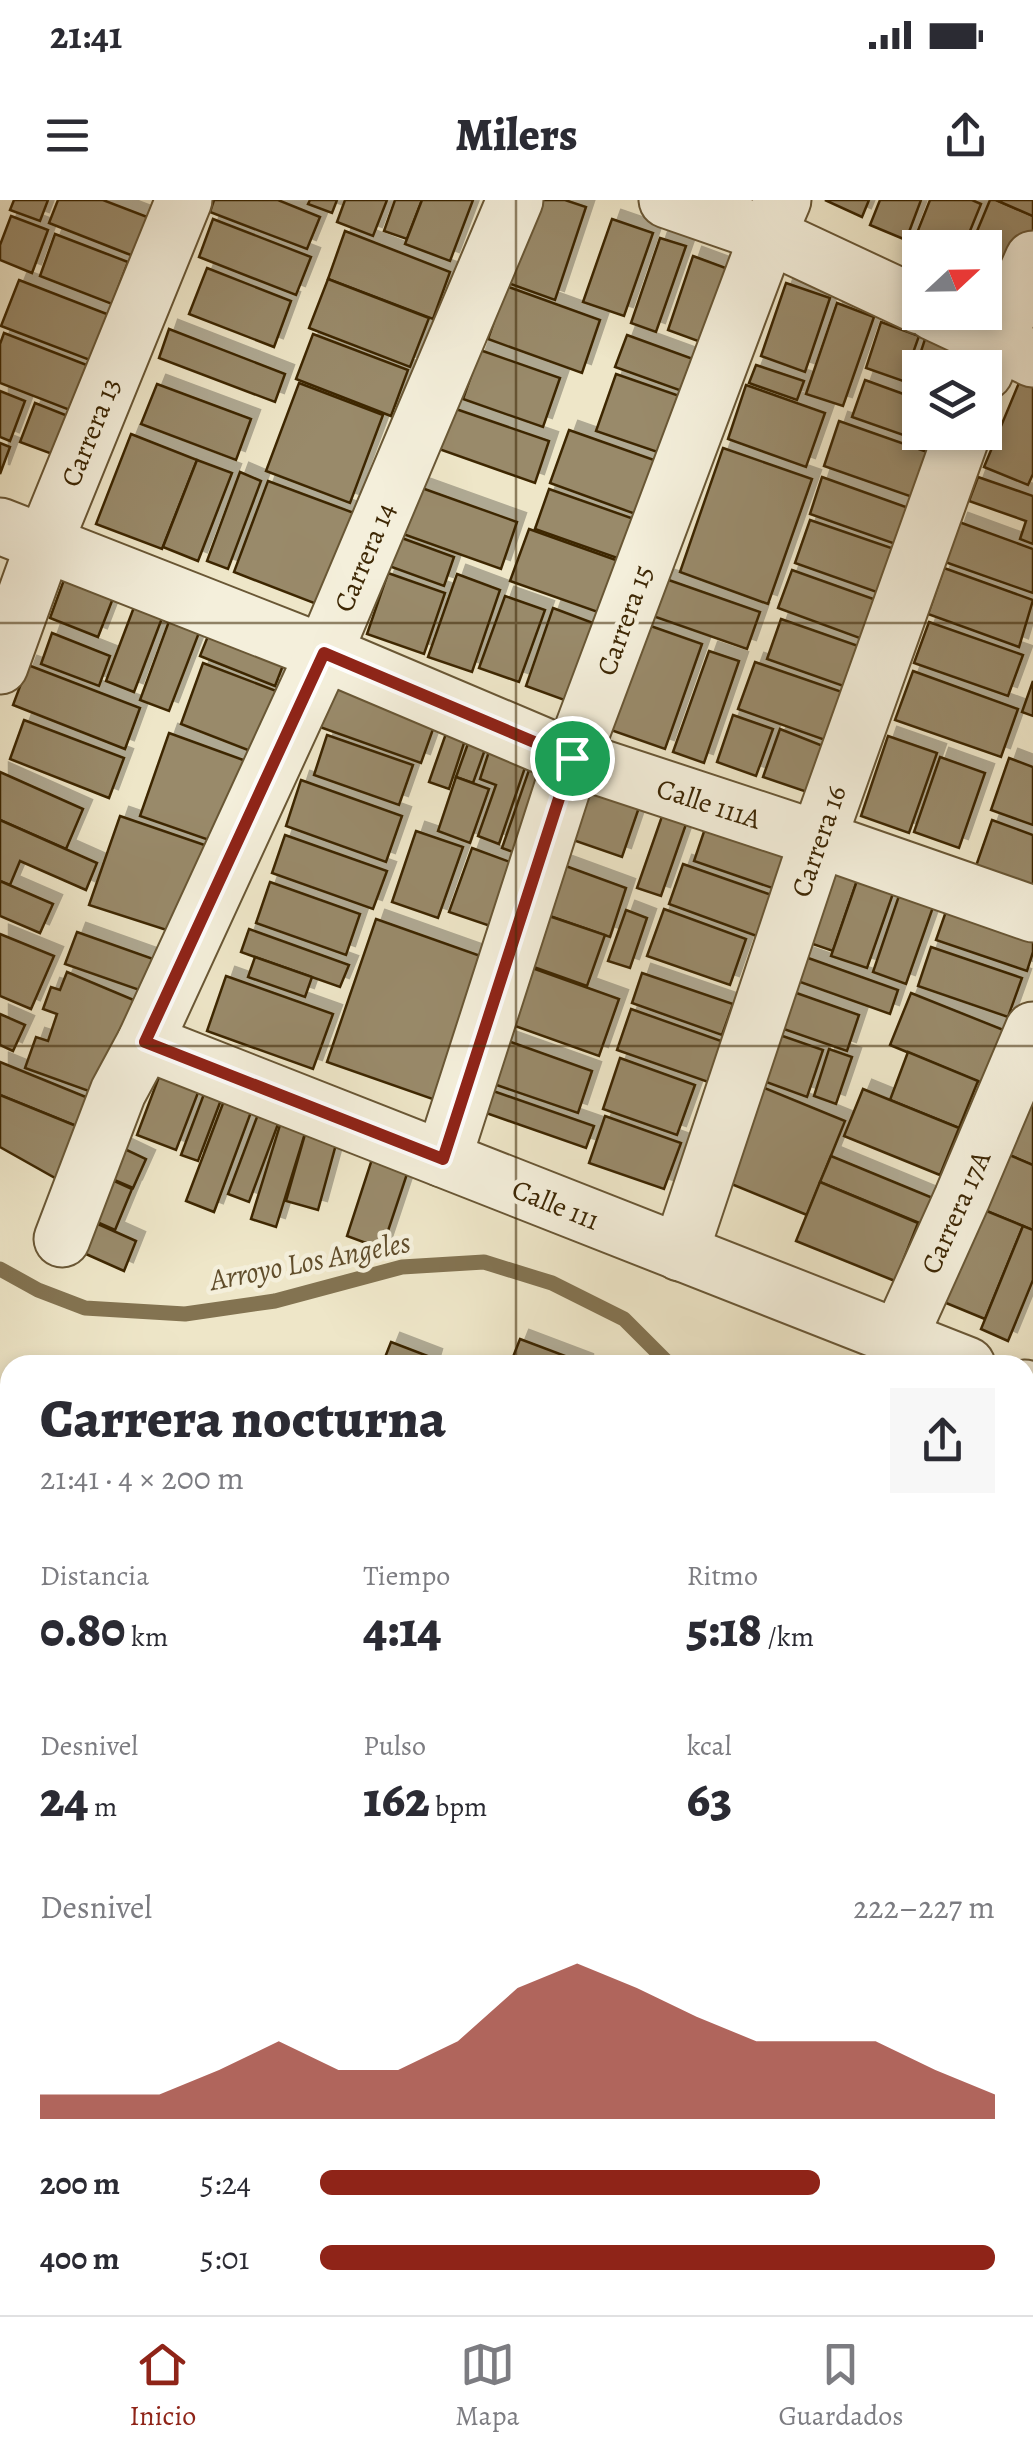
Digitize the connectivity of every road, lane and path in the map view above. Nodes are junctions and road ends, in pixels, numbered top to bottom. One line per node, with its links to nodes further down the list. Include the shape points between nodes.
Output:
1 (184, 200): 10 (street, Carrera 13)
2 (515, 200): 11 (street, Carrera 14)
3 (666, 200): 4 (street)
4 (775, 218): 6 (street); 13 (street, Carrera 15)
5 (1033, 259): 8 (street)
6 (902, 295)
7 (961, 330): 8 (street)
8 (1005, 358)
9 (958, 450): 14 (street, Carrera 16)
10 (22, 536): 11 (street, Calle 111A); 12 (street, Carrera 13)
11 (324, 653): 13 (street, Calle 111A); 17 (street, Carrera 14)
12 (0, 666)
13 (572, 758): 14 (street, Calle 111A); 18 (street, Carrera 15)
14 (818, 839): 15 (street, Calle 111A); 20 (street, Carrera 16)
15 (1033, 914)
16 (1033, 1030): 21 (street, Carrera 17A)
17 (145, 1042): 18 (street, Calle 111); 19 (street, Carrera 14, via 118,1092)
18 (443, 1159): 20 (street, Calle 111)
19 (62, 1240)
20 (680, 1253): 21 (street, Calle 111)
21 (899, 1338): 22 (street, Calle 111)
22 (941, 1355)

